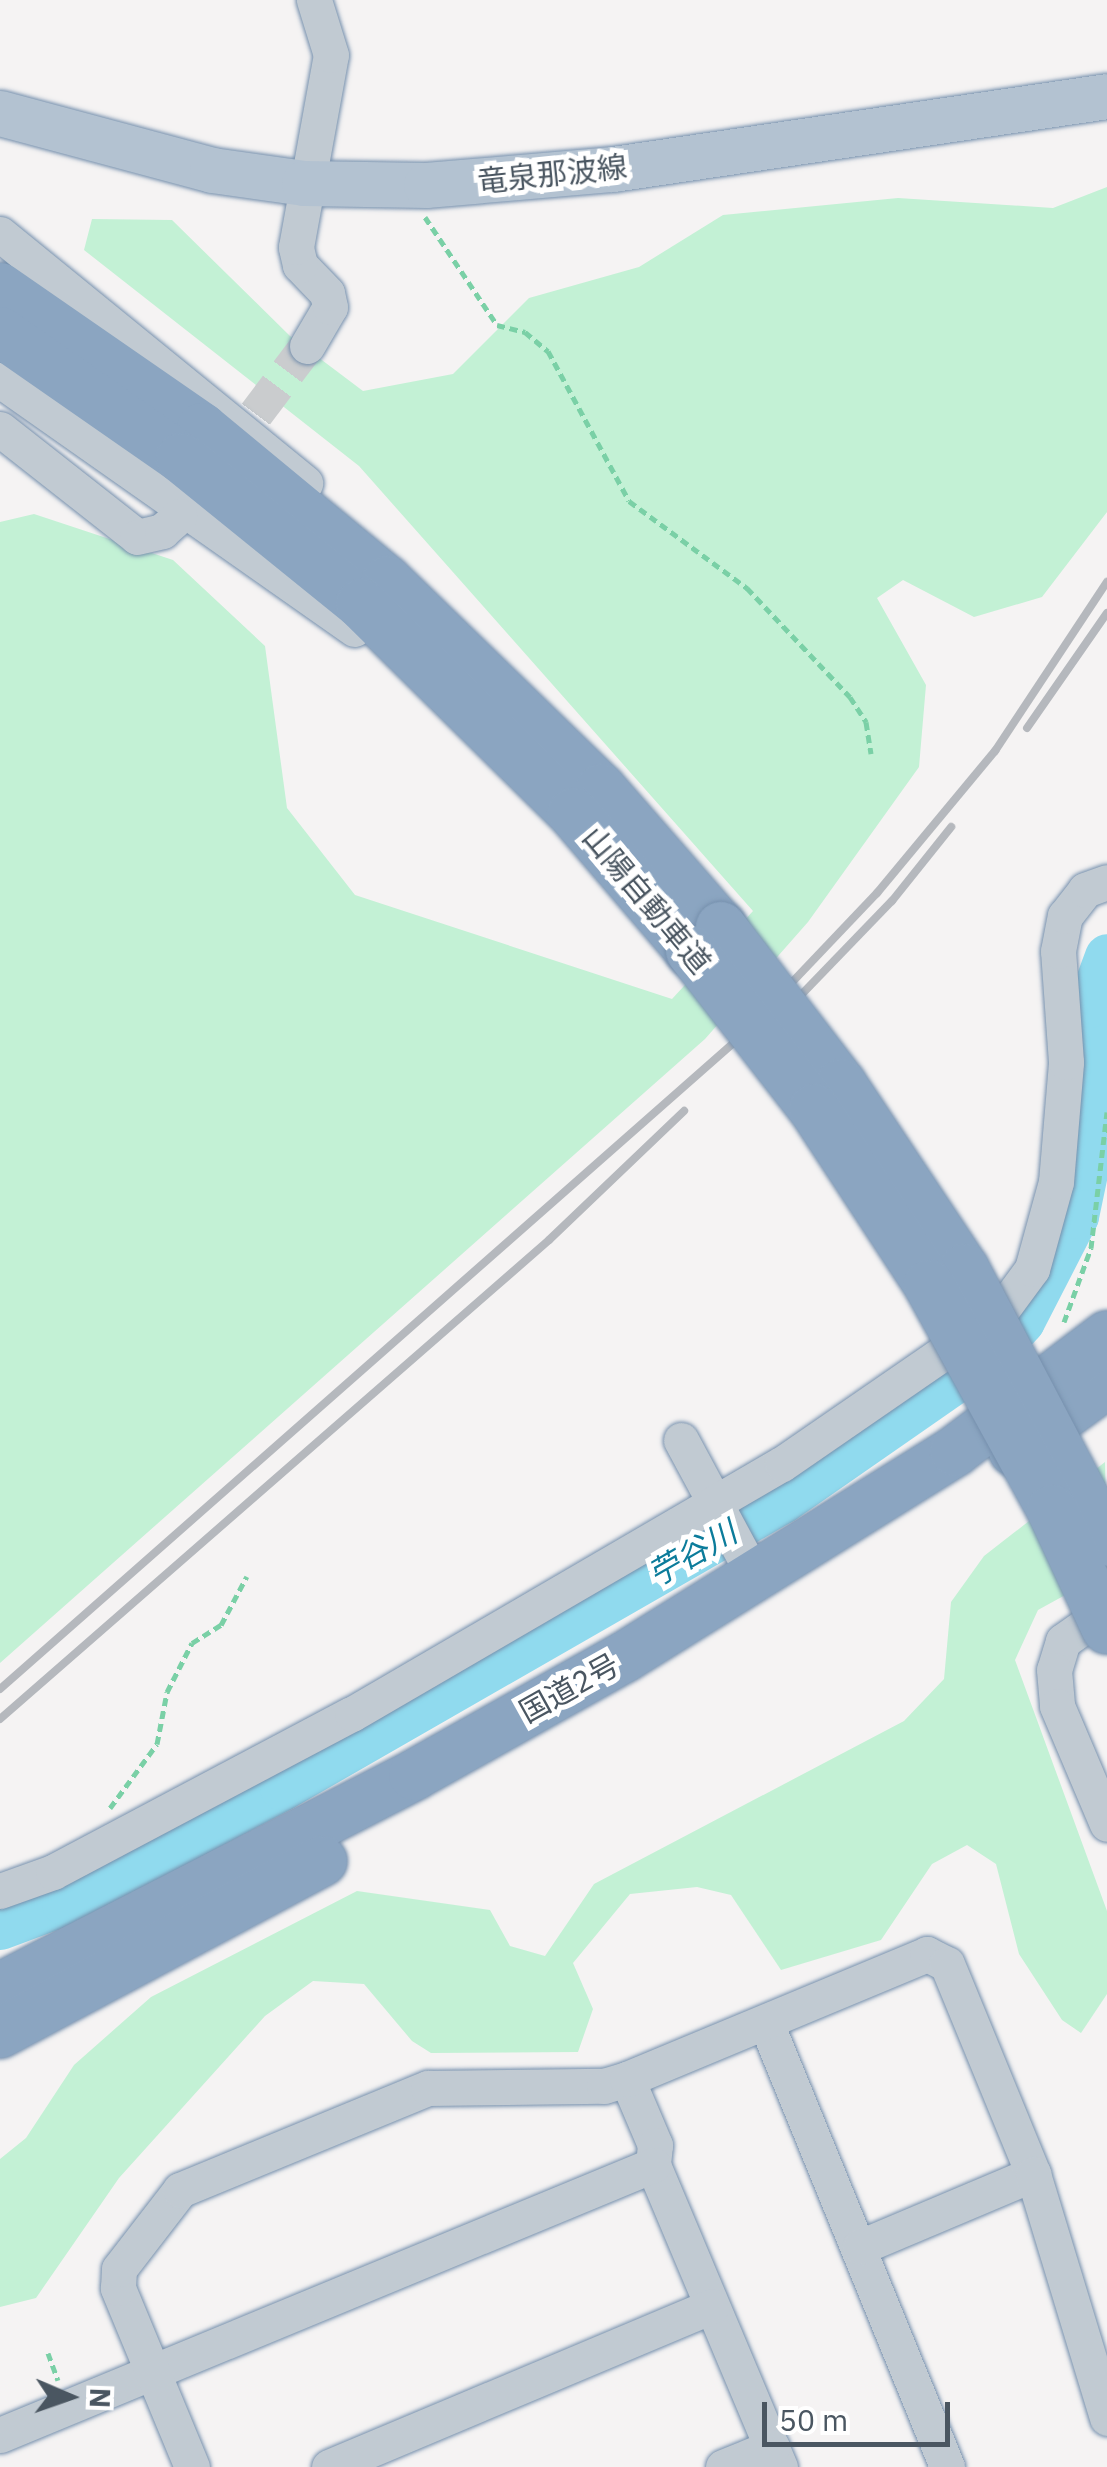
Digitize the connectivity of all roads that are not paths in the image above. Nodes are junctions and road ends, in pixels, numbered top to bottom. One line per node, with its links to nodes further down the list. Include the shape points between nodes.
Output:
1 (314, 0): 4 (street, via 331,55)
2 (1107, 96): 4 (main road, 竜泉那波線, via 612,169 405,185)
3 (0, 113): 4 (main road, 竜泉那波線, via 126,152)
4 (304, 183): 8 (street, via 300,266 327,293 330,307)
5 (0, 234): 12 (street, via 227,414 442,604)
6 (0, 288): 12 (highway, 山陽自動車道, via 115,365 282,492 471,658)
7 (0, 332): 12 (highway, 山陽自動車道, via 181,458)
8 (307, 346)
9 (0, 380): 12 (street, via 341,618)
10 (0, 429): 11 (street, via 137,537 162,531)
11 (178, 516)
12 (587, 801): 14 (highway, 山陽自動車道)
13 (1107, 882): 17 (street, via 1085,890 1065,916 1058,951 1065,1116 1045,1229 1016,1295 998,1315)
14 (706, 939): 18 (highway, 山陽自動車道, bridge, via 852,1099 964,1269); 21 (highway, 山陽自動車道, bridge, via 929,1285 1043,1492)
15 (1096, 1360): 19 (highway, 国道2号, via 955,1451); 26 (highway, 国道2号, via 859,1556)
16 (681, 1440): 17 (street)
17 (717, 1508): 19 (street); 23 (street, via 352,1714 52,1872)
18 (1107, 1541)
19 (748, 1563): 24 (highway, 国道2号, via 414,1775)
20 (1107, 1610): 22 (street, via 1063,1642 1054,1670 1057,1706)
21 (1107, 1629)
22 (1107, 1824)
23 (0, 1891)
24 (0, 1988)
25 (766, 2023): 27 (street); 29 (street, via 927,1954 947,1964); 30 (street)
26 (0, 2033)
27 (626, 2079): 28 (street, via 655,2145); 32 (street, via 604,2086 428,2088 180,2190 119,2269 118,2288)
28 (652, 2165): 31 (street); 32 (street)
29 (1034, 2174): 30 (street); 33 (street)
30 (860, 2247): 39 (street)
31 (712, 2306): 35 (street); 37 (street)
32 (152, 2370): 34 (street); 36 (street)
33 (1107, 2418)
34 (0, 2435)
35 (776, 2457): 38 (street)
36 (192, 2467)
37 (329, 2467)
38 (723, 2467)
39 (947, 2467)

